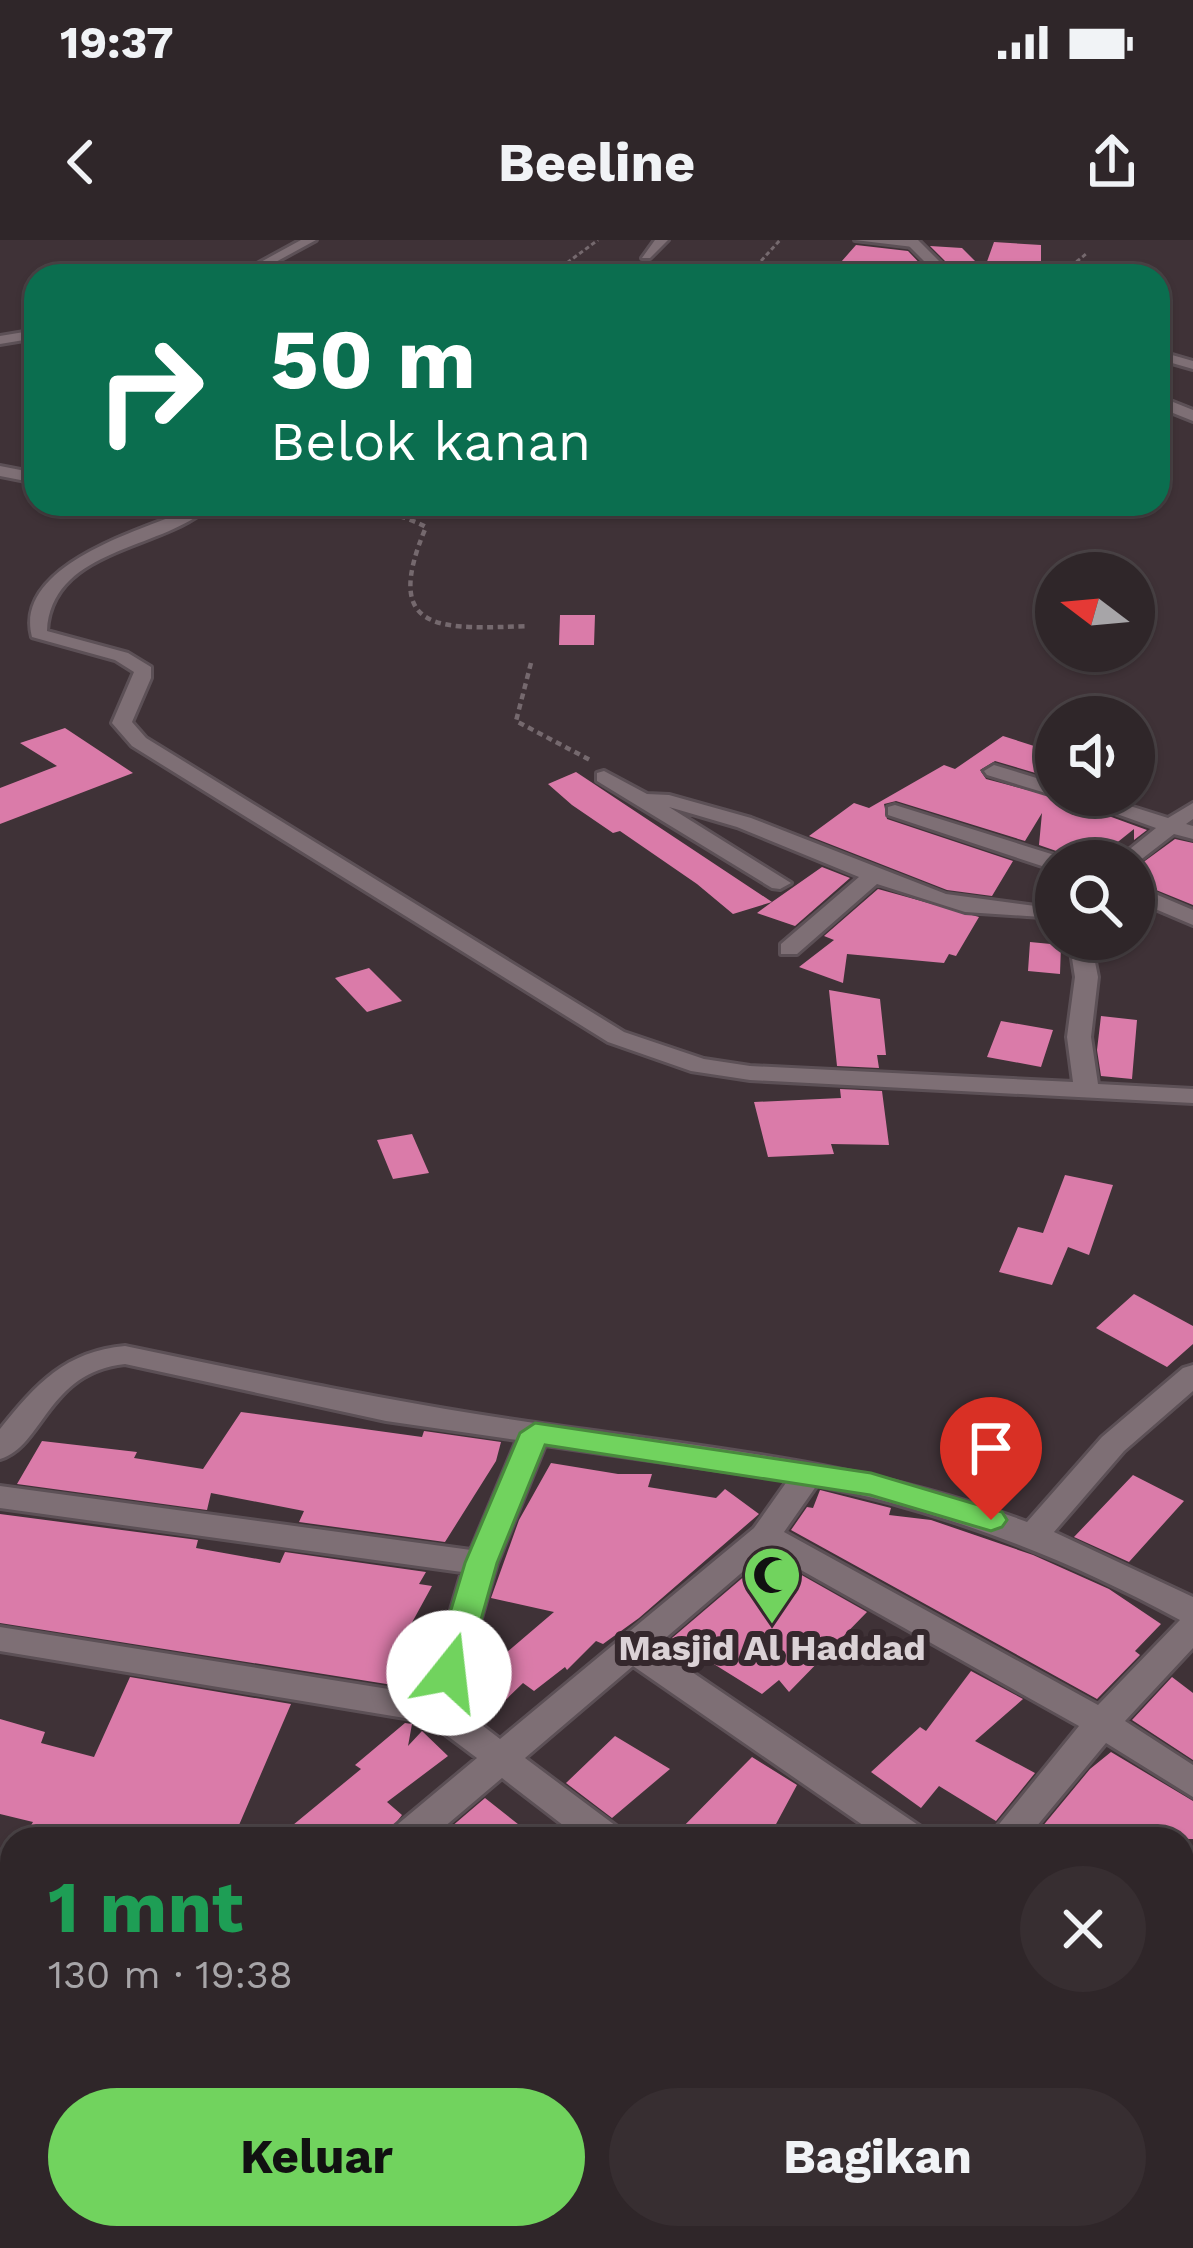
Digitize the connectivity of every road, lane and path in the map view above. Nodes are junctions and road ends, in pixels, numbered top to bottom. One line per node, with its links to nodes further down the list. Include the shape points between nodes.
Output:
1 (598, 240): 10 (path)
2 (662, 240): 8 (street)
3 (780, 240): 11 (path)
4 (861, 240): 6 (street)
5 (303, 241): 9 (street)
6 (912, 242): 12 (street)
7 (1086, 254): 13 (path)
8 (646, 255)
9 (262, 264)
10 (565, 264)
11 (758, 264)
12 (935, 264)
13 (1074, 264)
14 (188, 516): 35 (street, via 73,569 38,601 38,633 144,671 123,703 122,723 139,742 616,1037 658,1054 750,1073)
15 (404, 516): 16 (path, via 426,527 406,582 413,610 427,623)
16 (529, 626)
17 (531, 663): 19 (path, via 516,721 585,754)
18 (994, 771): 20 (street)
19 (604, 777): 21 (street)
20 (1035, 784)
21 (642, 800): 28 (street, via 734,822); 29 (street)
22 (1193, 809): 25 (street)
23 (895, 811): 27 (street)
24 (1141, 816): 25 (street)
25 (1183, 829): 26 (street)
26 (1155, 845)
27 (1035, 856)
28 (873, 876): 31 (street, via 941,900); 33 (street)
29 (780, 883)
30 (1155, 901): 32 (street)
31 (1035, 910)
32 (1193, 918)
33 (790, 949)
34 (1084, 960): 35 (street, via 1080,1054)
35 (1088, 1088): 36 (street)
36 (1193, 1096)
37 (1193, 1375): 42 (street, via 1113,1444)
38 (535, 1433): 39 (street, via 105,1355 72,1366); 40 (street); 44 (street)
39 (0, 1449)
40 (809, 1473): 42 (street); 43 (street)
41 (0, 1497): 44 (street)
42 (1034, 1534): 45 (street)
43 (765, 1536): 48 (street); 50 (street)
44 (481, 1563): 49 (street)
45 (1193, 1612)
46 (1193, 1627): 50 (street)
47 (0, 1639): 49 (street)
48 (631, 1647): 51 (street); 55 (street)
49 (438, 1710): 51 (street)
50 (1102, 1723): 52 (street); 56 (street)
51 (502, 1757): 53 (street); 54 (street)
52 (1193, 1783)
53 (419, 1827)
54 (592, 1827)
55 (894, 1827)
56 (1016, 1827)

